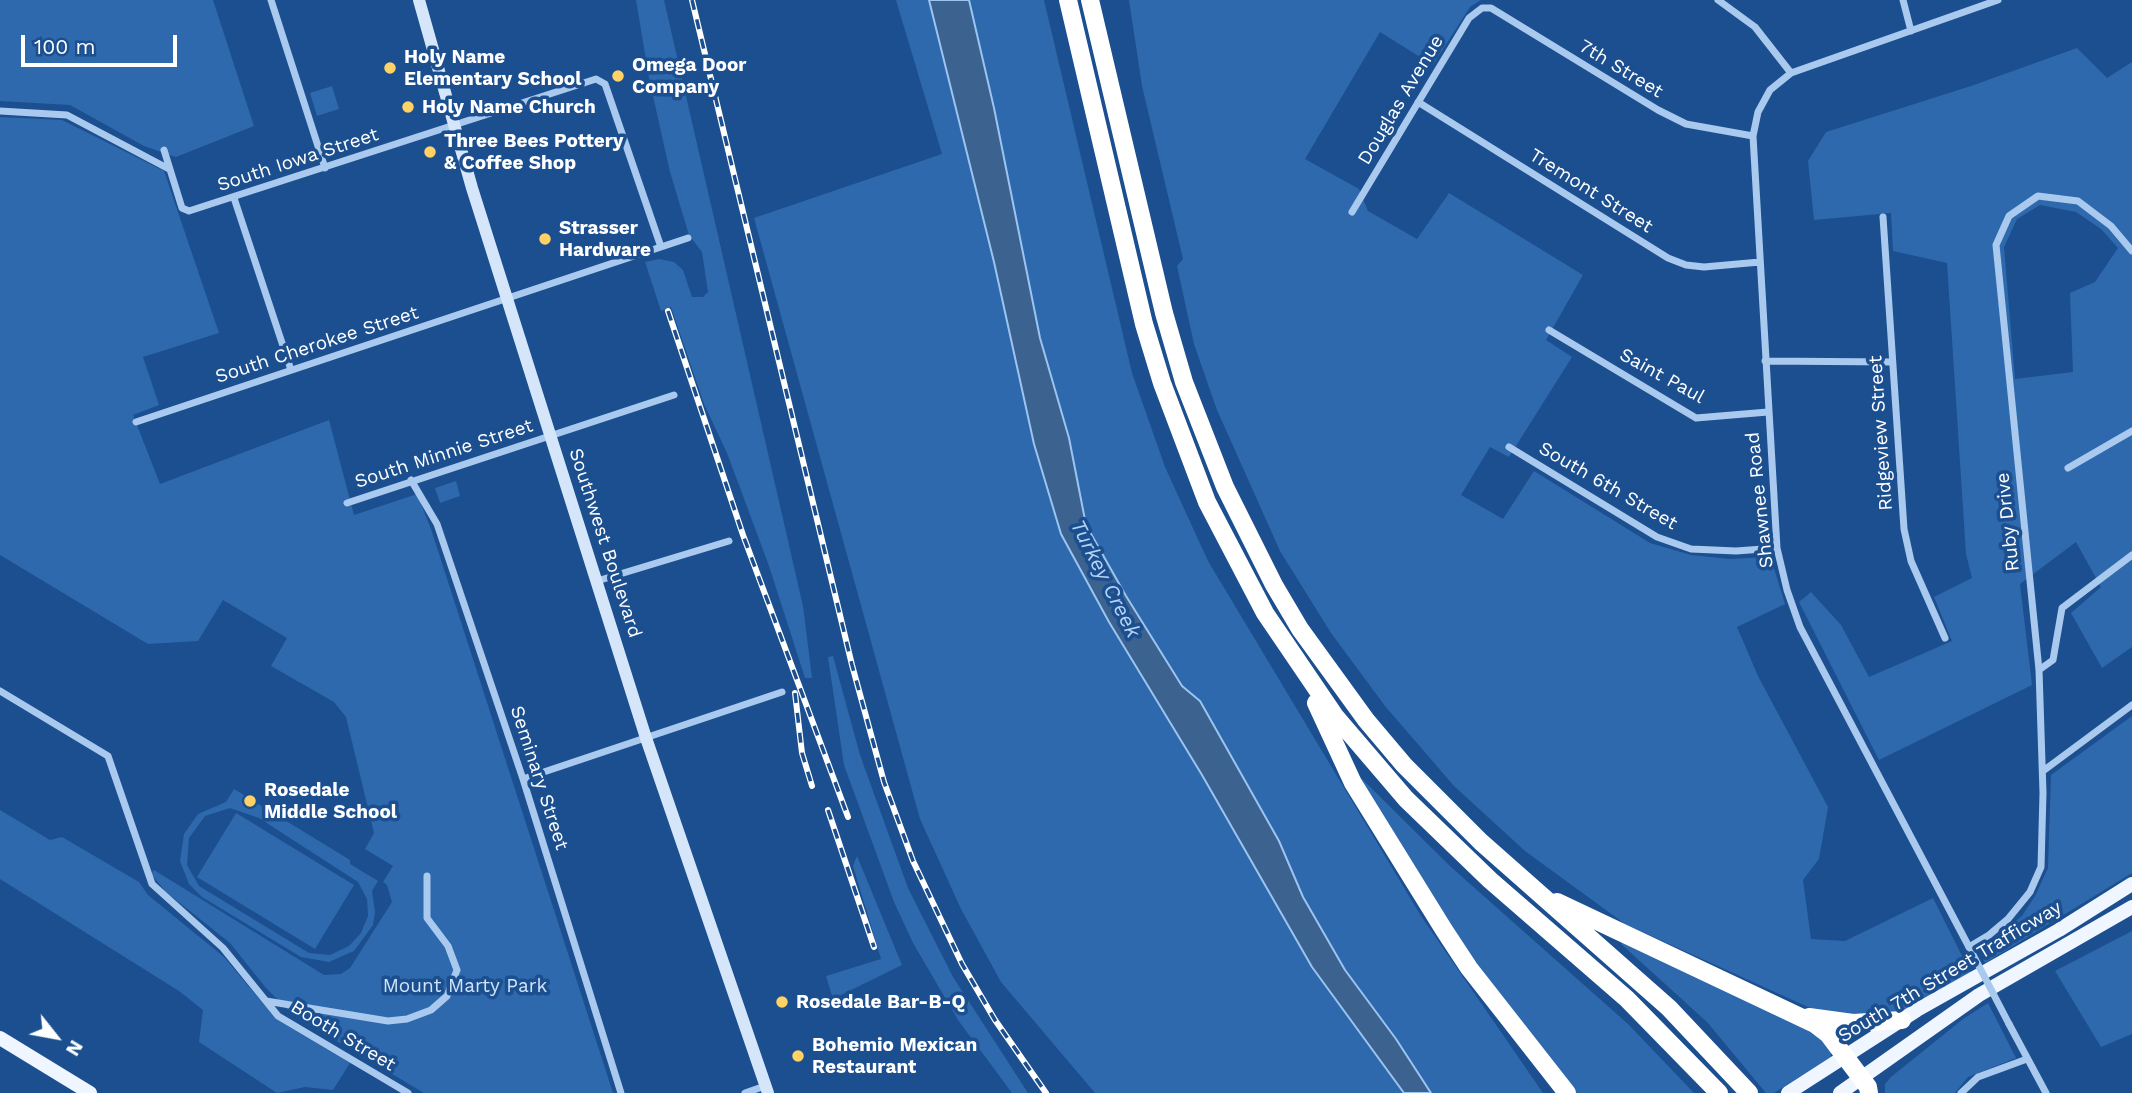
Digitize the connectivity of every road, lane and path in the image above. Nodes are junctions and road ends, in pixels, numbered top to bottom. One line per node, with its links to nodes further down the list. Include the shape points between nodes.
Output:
1 (271, 0): 18 (street)
2 (419, 0): 15 (main road, Southwest Boulevard)
3 (1090, 0): 11 (highway)
4 (1098, 0): 11 (highway)
5 (1718, 0): 12 (street, via 1755,27)
6 (1903, 0): 10 (street)
7 (1998, 0): 10 (street, Shawnee Road)
8 (1068, 1): 46 (highway, via 1144,324 1178,429 1236,562)
9 (1482, 8): 13 (street, Douglas Avenue, via 1469,18); 16 (street, 7th Street, via 1491,8 1686,124)
10 (1911, 31): 12 (street, Shawnee Road)
11 (1101, 41): 56 (highway, via 1184,382 1249,536 1300,629 1366,720 1443,806)
12 (1791, 73): 16 (street, Shawnee Road, via 1770,89)
13 (1418, 102): 21 (street, Douglas Avenue); 26 (street, Tremont Street, via 1668,258 1704,267)
14 (0, 111): 19 (street, via 67,115)
15 (456, 125): 18 (street, South Iowa Street); 24 (street, South Iowa Street, via 596,79 604,84); 27 (main road, Southwest Boulevard)
16 (1752, 136): 26 (street, Shawnee Road)
17 (164, 150): 19 (street)
18 (325, 168): 20 (street, South Iowa Street)
19 (169, 169): 20 (street, South Iowa Street, via 182,208 189,211)
20 (234, 198): 31 (street)
21 (1352, 212)
22 (1883, 217): 30 (street, Ridgeview Street)
23 (688, 238): 24 (street, South Cherokee Street)
24 (661, 247): 27 (street, South Cherokee Street)
25 (2132, 251): 47 (street, Ruby Drive, via 2078,201 2038,196 2010,216 1996,245)
26 (1760, 262): 29 (street, Shawnee Road)
27 (508, 299): 31 (street, South Cherokee Street); 36 (main road, Southwest Boulevard)
28 (1549, 330): 33 (street, Saint Paul, via 1696,418)
29 (1765, 361): 30 (street); 33 (street, Shawnee Road)
30 (1892, 362): 45 (street, Ridgeview Street, via 1904,529 1911,561)
31 (291, 370): 34 (street, South Cherokee Street)
32 (674, 395): 36 (street, South Minnie Street)
33 (1768, 412): 42 (street, Shawnee Road)
34 (136, 422)
35 (2132, 431): 38 (street)
36 (550, 435): 39 (street, South Minnie Street); 44 (main road, Southwest Boulevard)
37 (1508, 447): 42 (street, South 6th Street, via 1657,537 1691,549)
38 (2068, 468)
39 (411, 480): 40 (street, South Minnie Street); 53 (street, Seminary Street, via 437,524)
40 (347, 503)
41 (729, 541): 44 (street)
42 (1777, 548): 58 (street, Shawnee Road, via 1800,627)
43 (2132, 555): 47 (street, via 2062,608 2053,660)
44 (597, 581): 51 (main road, Southwest Boulevard)
45 (1945, 638)
46 (1300, 667): 71 (highway, via 1353,783 1444,930); 72 (highway, via 1374,763 1446,840 1627,999)
47 (2039, 670): 52 (street, Ruby Drive)
48 (0, 691): 59 (street, Booth Street, via 108,756 152,884 223,948)
49 (782, 692): 51 (street)
50 (2132, 705): 52 (street)
51 (646, 738): 53 (street); 66 (main road, Southwest Boulevard)
52 (2043, 771): 58 (street, Ruby Drive, via 2041,867 2030,892 2008,919)
53 (523, 779): 69 (street, Seminary Street)
54 (427, 876): 59 (street, via 427,918 448,946 457,970 447,996 431,1010 388,1021)
55 (2132, 884): 61 (main road, South 7th Street Trafficway)
56 (1539, 894): 60 (highway); 73 (highway, via 1669,1008)
57 (2132, 907): 65 (main road, South 7th Street Trafficway, via 1979,995)
58 (1969, 947): 64 (street, Shawnee Road, bridge)
59 (266, 1001): 68 (street, Booth Street, via 278,1016)
60 (1801, 1015): 61 (highway, via 1853,1023); 63 (highway, via 1828,1034)
61 (1902, 1020): 63 (main road, South 7th Street Trafficway)
62 (0, 1038): 67 (main road)
63 (1845, 1057): 65 (highway); 74 (main road, South 7th Street Trafficway)
64 (2027, 1059): 76 (street, via 1978,1077); 77 (street, Shawnee Road)
65 (1866, 1086): 75 (main road, South 7th Street Trafficway)
66 (767, 1090): 70 (street)
67 (90, 1093)
68 (408, 1093)
69 (621, 1093)
70 (745, 1093)
71 (1567, 1093)
72 (1719, 1093)
73 (1749, 1093)
74 (1788, 1093)
75 (1840, 1093)
76 (1961, 1093)
77 (2046, 1093)

